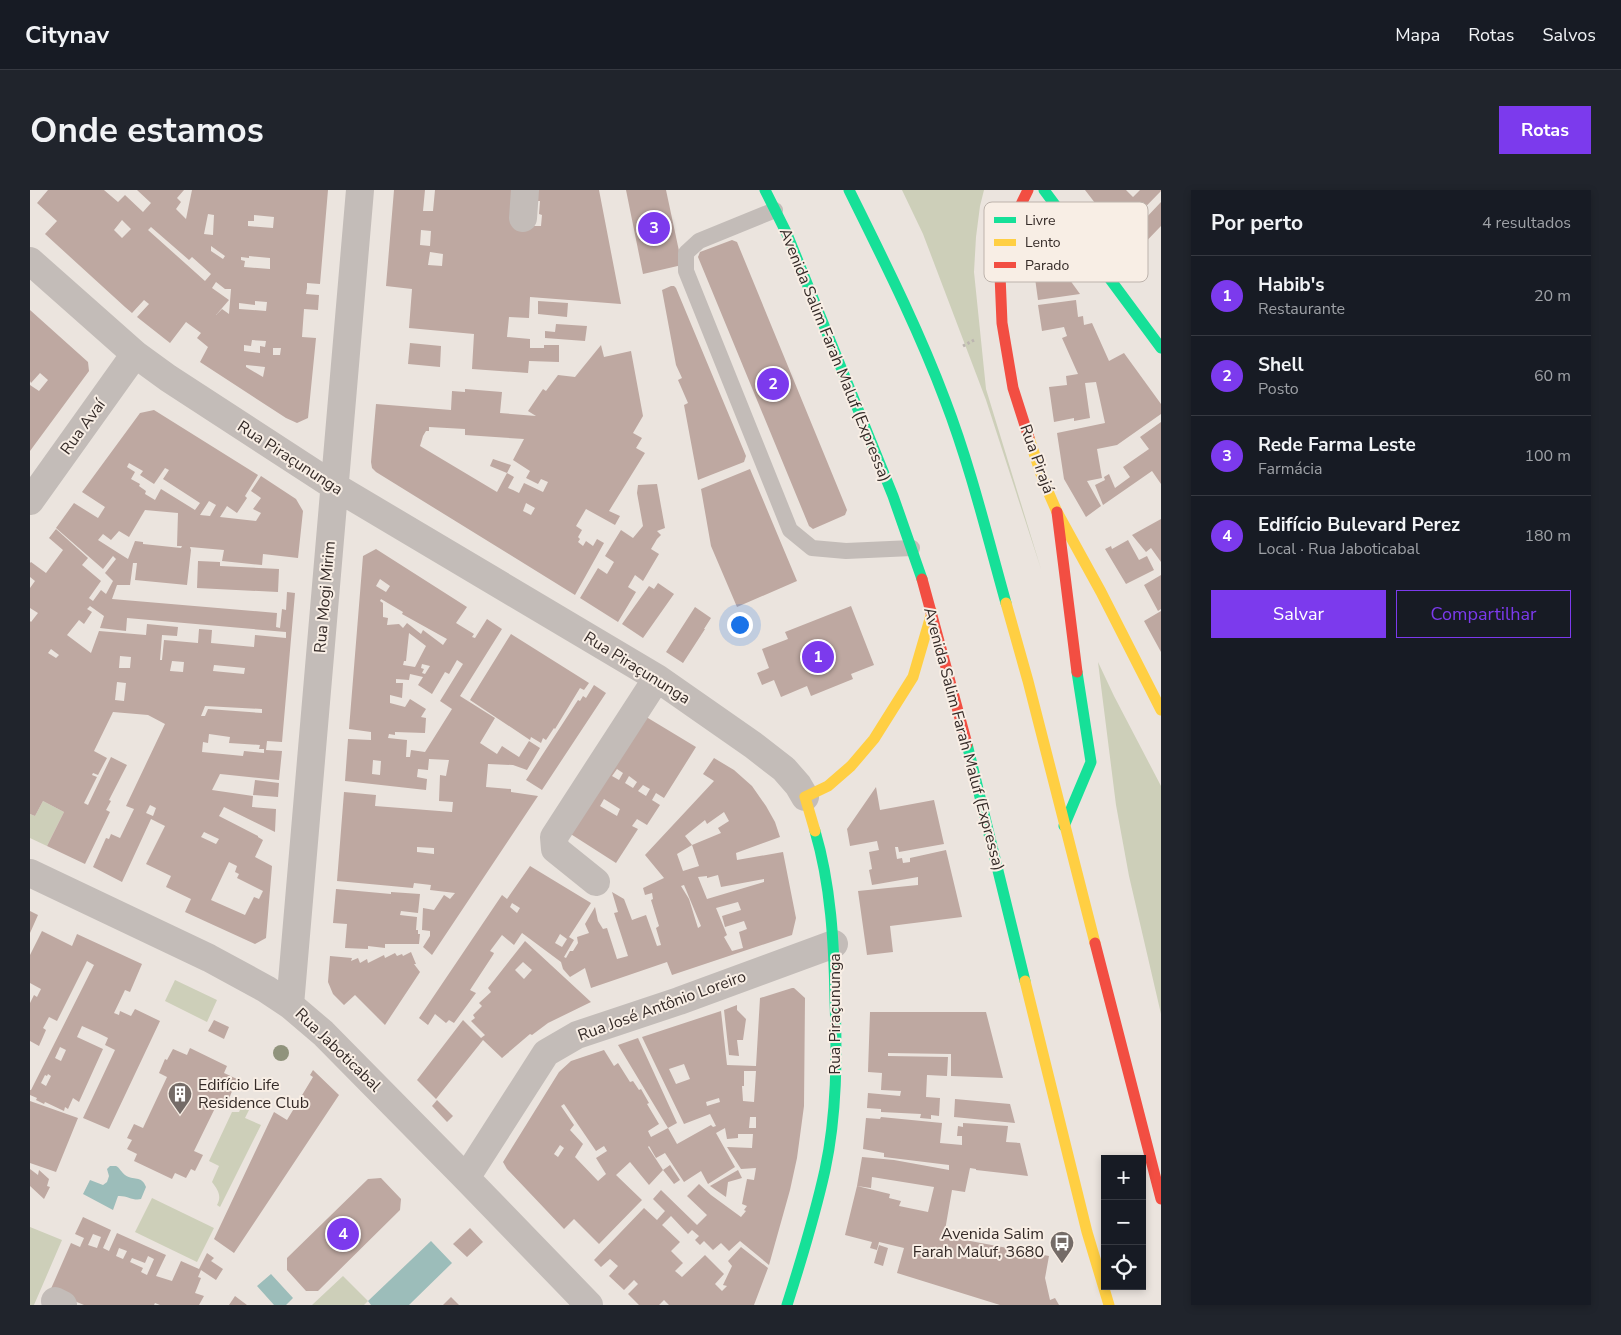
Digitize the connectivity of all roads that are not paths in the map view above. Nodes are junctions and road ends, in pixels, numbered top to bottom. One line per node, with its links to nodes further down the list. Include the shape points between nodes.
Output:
1 (360, 190): 16 (street, Rua Mogi Mirim)
2 (525, 190): 10 (street)
3 (765, 190): 9 (main road, Avenida Salim Farah Maluf (Expressa))
4 (849, 190): 24 (main road, via 916,327 946,401 1028,681)
5 (1028, 190): 7 (main road, Rua Pirajá)
6 (1044, 190): 8 (main road)
7 (1022, 202)
8 (1053, 202)
9 (775, 210): 19 (main road, Avenida Salim Farah Maluf (Expressa)); 19 (lane, via 699,241 686,253 686,271 790,530 812,548 846,551)
10 (523, 218)
11 (30, 261): 15 (street, Rua Piraçununga)
12 (1000, 282): 18 (main road, Rua Pirajá, via 1002,323 1013,388)
13 (1112, 282): 14 (main road)
14 (1161, 348)
15 (135, 354): 16 (street, Rua Piraçununga); 17 (street, Rua Avaí)
16 (334, 486): 21 (street, Rua Piraçununga); 28 (street, Rua Mogi Mirim)
17 (30, 501)
18 (1057, 512): 22 (main road, Rua Pirajá); 24 (main road, via 1090,762)
19 (912, 548): 20 (main road, Avenida Salim Farah Maluf (Expressa))
20 (932, 612): 23 (main road, via 913,677 874,739 828,786); 33 (main road, Avenida Salim Farah Maluf (Expressa), via 1087,1232)
21 (657, 678): 23 (street, Rua Piraçununga, via 753,744 784,769); 26 (street, via 554,837 555,849)
22 (1161, 710)
23 (806, 797): 27 (main road, Rua Piraçununga, via 822,855)
24 (1064, 826): 30 (main road)
25 (30, 873): 28 (street, Rua Jaboticabal, via 209,958)
26 (596, 882)
27 (834, 944): 29 (street, Rua José Antônio Loreiro, via 578,1035 546,1053); 32 (main road, Rua Piraçununga, via 836,1057 833,1115 825,1169)
28 (290, 1005): 29 (street, Rua Jaboticabal, via 323,1033)
29 (466, 1178): 31 (street, Rua Jaboticabal)
30 (1161, 1199)
31 (589, 1305)
32 (787, 1305)
33 (1109, 1305)

